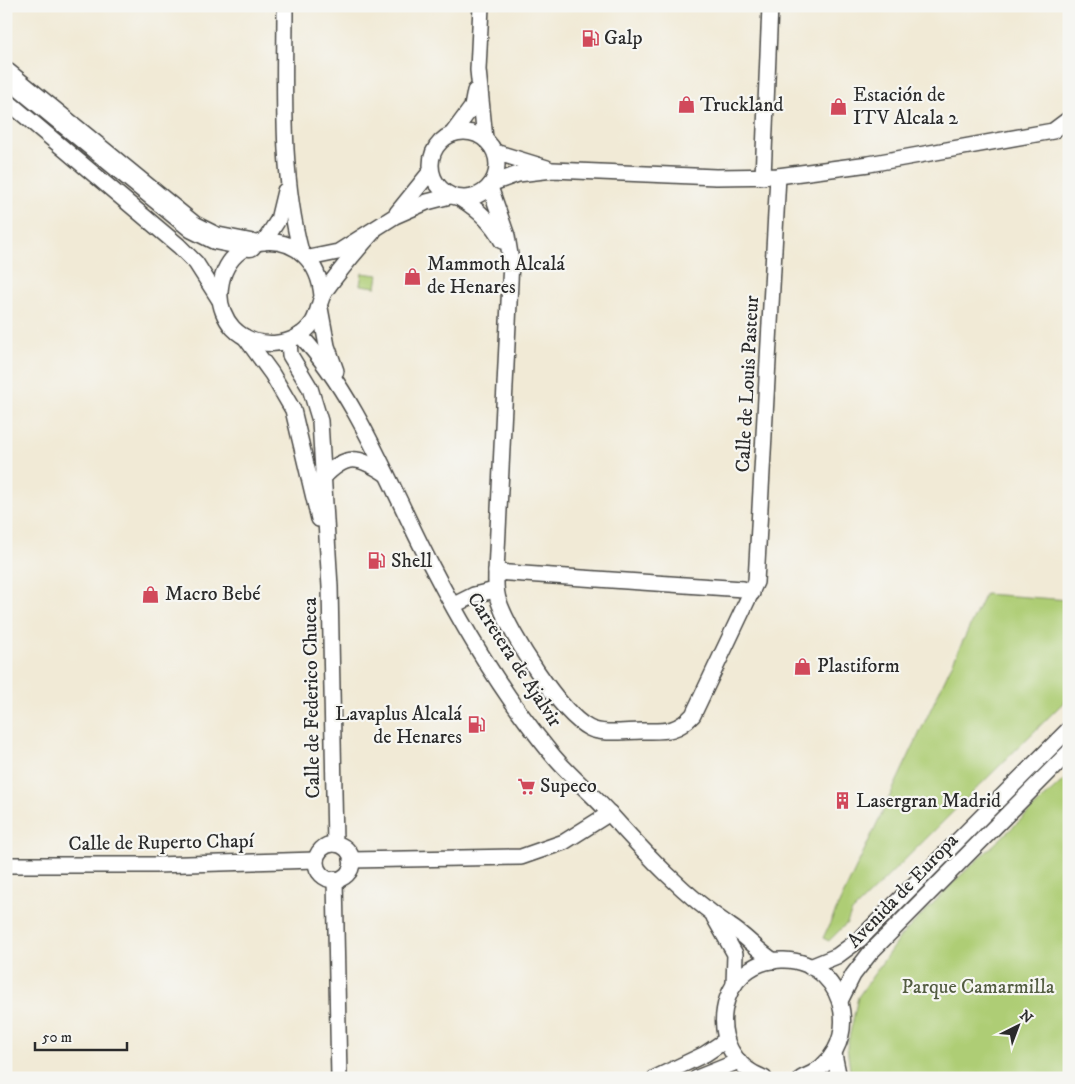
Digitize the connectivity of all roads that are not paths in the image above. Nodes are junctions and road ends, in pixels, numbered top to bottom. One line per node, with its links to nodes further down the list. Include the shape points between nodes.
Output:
1 (285, 6): 14 (street)
2 (482, 6): 4 (street)
3 (770, 6): 13 (street, Calle de Louis Pasteur)
4 (478, 70): 8 (street, via 472,107); 9 (street)
5 (6, 74): 19 (highway, via 193,227 216,238)
6 (6, 100): 22 (street, via 180,246 196,263)
7 (1069, 120): 13 (street, via 1053,131 869,164)
8 (452, 134): 9 (street, via 475,134); 12 (street, via 435,149)
9 (485, 140): 10 (street)
10 (495, 152): 11 (street); 15 (street, via 497,173)
11 (553, 170): 13 (street, via 716,177); 15 (street, via 518,174)
12 (431, 171): 16 (street, via 438,186); 17 (street)
13 (771, 176): 32 (street, Calle de Louis Pasteur, via 759,550)
14 (287, 182): 19 (street, via 278,220); 20 (street, via 292,219)
15 (491, 185): 16 (street, via 477,196); 21 (street, Calle de Louis Pasteur, via 508,236)
16 (455, 197): 17 (street, via 427,202); 21 (street, via 479,211 494,228)
17 (395, 216): 18 (street)
18 (373, 232): 20 (street, via 338,252); 23 (street, via 346,262)
19 (257, 244): 20 (street, via 277,242); 22 (street, via 236,254 226,267 220,282)
20 (305, 255): 23 (street, via 318,276)
21 (511, 261): 30 (street, Calle de Louis Pasteur)
22 (220, 299): 24 (street, via 224,314)
23 (321, 302): 25 (street, via 312,323); 26 (street, Carretera de Ajalvir, via 327,346)
24 (245, 337): 25 (street, via 259,343 274,344); 29 (street, via 293,410)
25 (294, 338): 26 (street, Carretera de Ajalvir, via 318,355); 28 (street, via 290,355 310,388 320,421)
26 (352, 410): 27 (street, Carretera de Ajalvir)
27 (387, 474): 28 (street, via 370,464 347,459 336,464); 33 (street, Carretera de Ajalvir)
28 (324, 478): 29 (street)
29 (327, 552): 37 (street, Calle de Federico Chueca)
30 (496, 572): 31 (street, Calle de Louis Pasteur); 32 (street, via 743,589)
31 (495, 590): 32 (street, Calle de Louis Pasteur, via 513,631 563,708 591,729 604,731 676,730 685,724 693,715); 33 (street, via 474,595)
32 (752, 593)
33 (454, 605): 36 (street, Carretera de Ajalvir, via 499,682 550,753)
34 (1069, 728): 44 (street, Avenida de Europa, via 860,939 837,956)
35 (1069, 752): 46 (street, Avenida de Europa, via 870,953 852,976)
36 (610, 813): 39 (street, via 564,842 521,857); 42 (street, Carretera de Ajalvir, via 635,842)
37 (335, 844): 38 (street, via 322,848); 39 (street, via 346,849)
38 (316, 860): 40 (street, Calle de Ruperto Chapí); 41 (street, via 321,874)
39 (351, 860): 41 (street, via 347,874)
40 (6, 865)
41 (335, 879): 50 (street)
42 (714, 917): 43 (street, Carretera de Ajalvir, via 731,926); 45 (street, Carretera de Ajalvir, via 735,954)
43 (774, 961): 44 (street, via 793,961); 45 (street, via 751,969)
44 (810, 967): 46 (street, via 823,975)
45 (734, 985): 47 (street, via 724,1005 722,1021)
46 (840, 1001): 48 (street, via 841,1037)
47 (726, 1040): 49 (street); 51 (street)
48 (834, 1054): 54 (street, via 822,1067); 55 (street)
49 (739, 1061): 52 (street); 53 (street)
50 (339, 1078)
51 (655, 1078)
52 (697, 1078)
53 (764, 1078)
54 (802, 1078)
55 (839, 1078)

